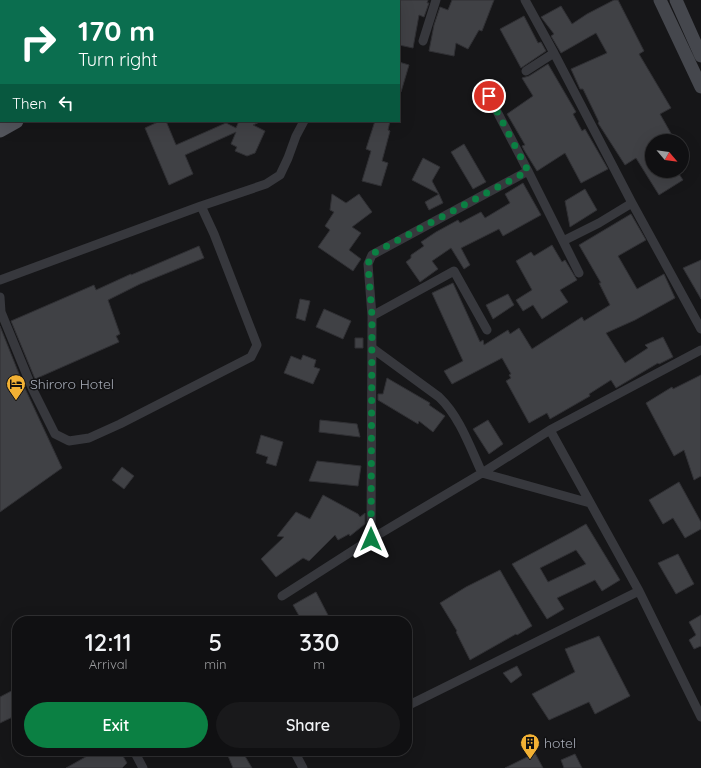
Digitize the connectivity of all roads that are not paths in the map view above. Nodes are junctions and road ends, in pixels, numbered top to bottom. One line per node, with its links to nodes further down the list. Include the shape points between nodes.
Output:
1 (436, 0): 5 (street)
2 (525, 0): 6 (street)
3 (660, 0): 9 (main road)
4 (676, 0): 7 (main road)
5 (423, 41)
6 (554, 53): 8 (street); 15 (street)
7 (701, 56)
8 (526, 71)
9 (701, 87)
10 (489, 96): 14 (street)
11 (14, 122): 13 (main road)
12 (303, 122): 16 (street, via 280,175 266,184)
13 (0, 130)
14 (528, 171): 17 (street); 21 (street, via 372,254 368,264)
15 (632, 203): 17 (street); 22 (street)
16 (201, 206): 19 (street); 20 (street, via 257,345 251,356 120,424 89,438 69,441 55,434 33,390 1,312)
17 (563, 241): 18 (street)
18 (579, 273)
19 (0, 280)
20 (0, 297)
21 (372, 316): 23 (street, via 454,271); 24 (street)
22 (701, 329)
23 (486, 330)
24 (372, 348): 27 (street, via 448,405 456,416); 29 (street)
25 (701, 350): 26 (street)
26 (550, 430): 27 (street); 28 (street)
27 (482, 473): 28 (street); 29 (street)
28 (590, 503): 30 (street)
29 (371, 539): 31 (street)
30 (639, 591): 32 (street); 33 (street)
31 (282, 596)
32 (412, 704)
33 (701, 717)
34 (137, 756): 36 (street)
35 (297, 756): 37 (street)
36 (143, 768)
37 (304, 768)

